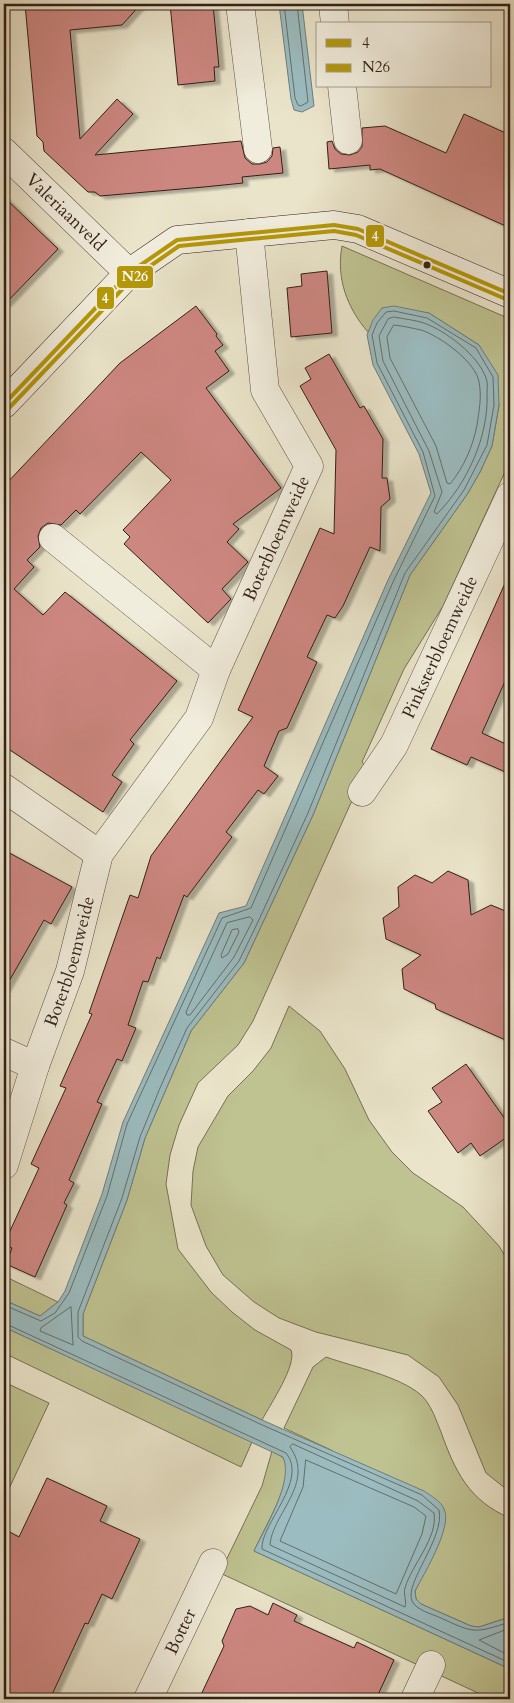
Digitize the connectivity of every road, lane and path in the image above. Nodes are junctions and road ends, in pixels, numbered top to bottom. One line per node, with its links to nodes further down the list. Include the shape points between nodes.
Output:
1 (240, 4): 6 (street)
2 (333, 4): 3 (street)
3 (335, 22)
4 (342, 88): 5 (street)
5 (348, 140)
6 (258, 149)
7 (4, 152): 9 (street, Valeriaanveld)
8 (249, 233): 9 (street, via 177,240); 10 (street, via 334,225 358,229); 14 (street, Boterbloemweide, via 265,390 309,466)
9 (128, 273): 11 (street)
10 (510, 294)
11 (4, 404)
12 (510, 496): 16 (street, Pinksterbloemweide, via 394,745)
13 (53, 538): 14 (street)
14 (216, 670): 17 (street, Boterbloemweide, via 199,718)
15 (4, 788): 17 (street)
16 (362, 792)
17 (99, 854): 19 (street, Boterbloemweide, via 70,971)
18 (4, 1052): 19 (street)
19 (34, 1066): 20 (street, Boterbloemweide)
20 (4, 1165)
21 (213, 1563): 23 (street, Botter)
22 (431, 1665): 24 (street)
23 (148, 1699)
24 (415, 1699)

